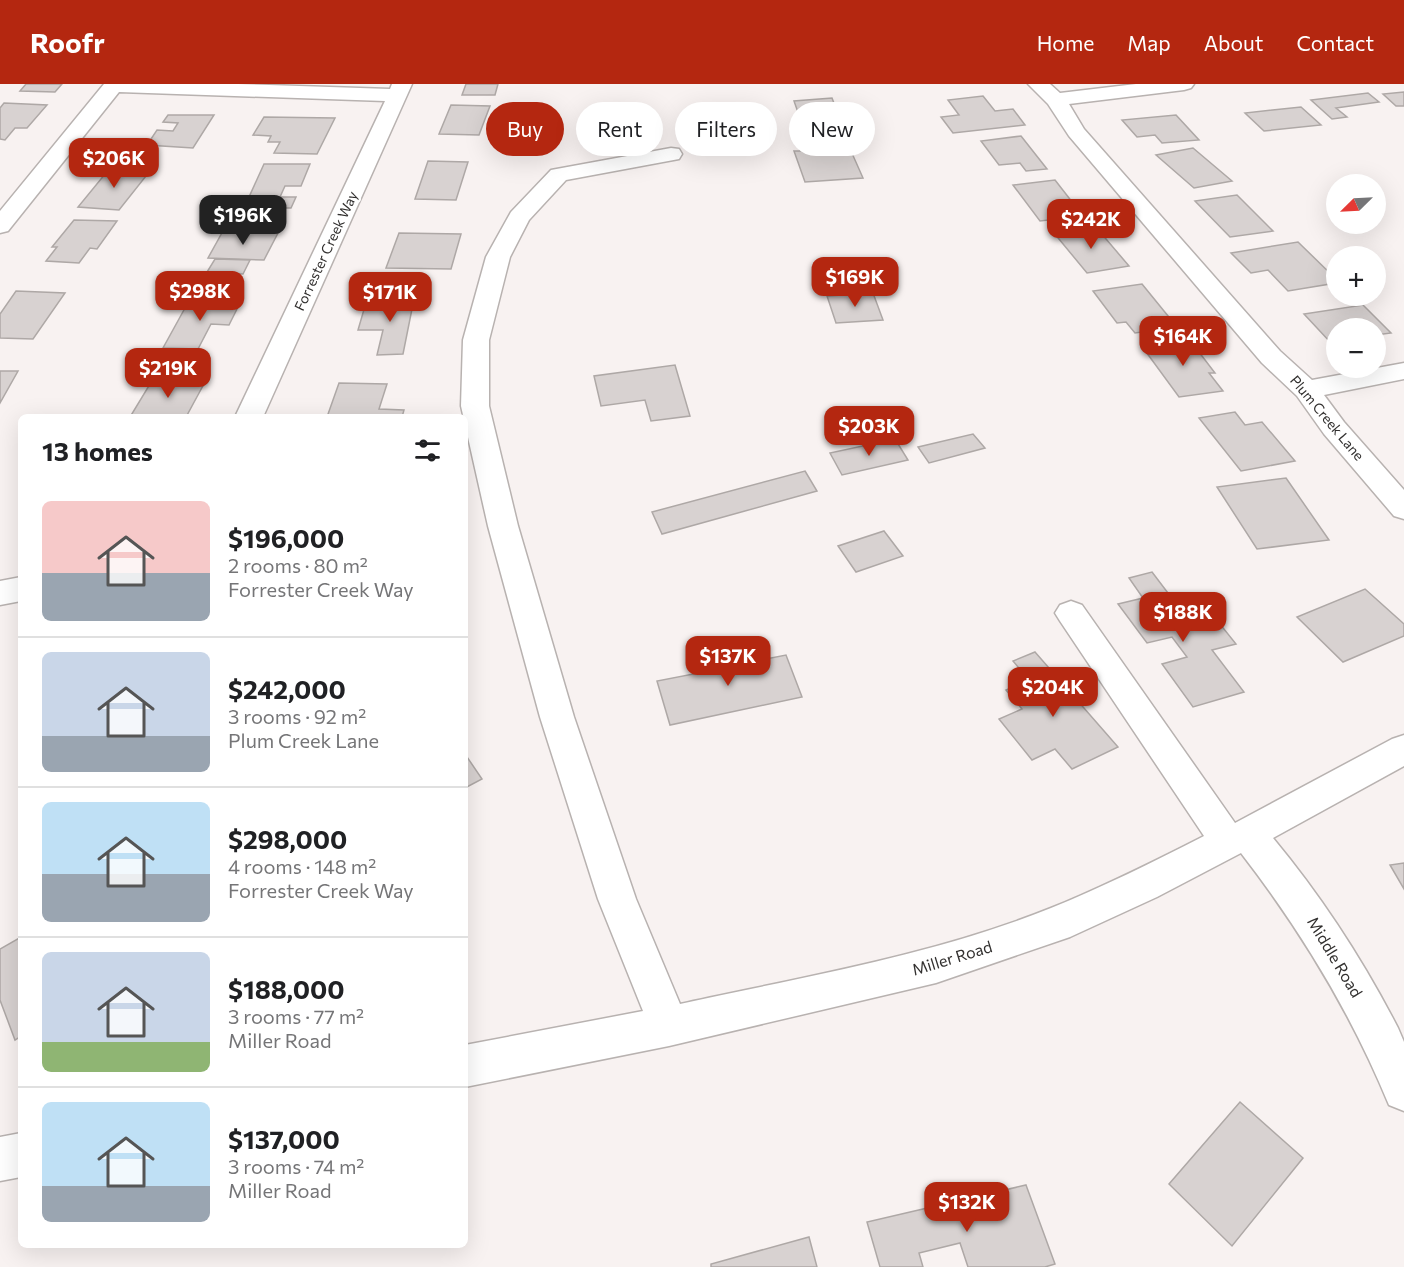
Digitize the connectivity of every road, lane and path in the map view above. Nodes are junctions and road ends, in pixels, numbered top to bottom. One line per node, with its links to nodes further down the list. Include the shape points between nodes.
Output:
1 (1184, 84): 4 (street)
2 (114, 85): 3 (street); 6 (street)
3 (399, 89): 9 (street, Forrester Creek Way)
4 (1047, 92): 8 (street, Plum Creek Lane, via 1076,132 1271,357)
5 (671, 154): 16 (street, via 559,175 519,217 498,257 477,340 475,406 503,526 557,717 616,899)
6 (0, 226)
7 (1404, 371): 8 (street)
8 (1306, 390): 10 (street, Plum Creek Lane)
9 (250, 414)
10 (1404, 509)
11 (18, 590): 12 (street)
12 (0, 593)
13 (1071, 613): 15 (street, Middle Road)
14 (1404, 749): 15 (street, Miller Road)
15 (1238, 838): 16 (street, Miller Road, via 1102,904 988,948 882,978); 18 (street, Middle Road, via 1305,907 1353,983)
16 (669, 1026): 17 (street, Miller Road)
17 (468, 1065)
18 (1404, 1090)
19 (18, 1156): 20 (street)
20 (0, 1159)

